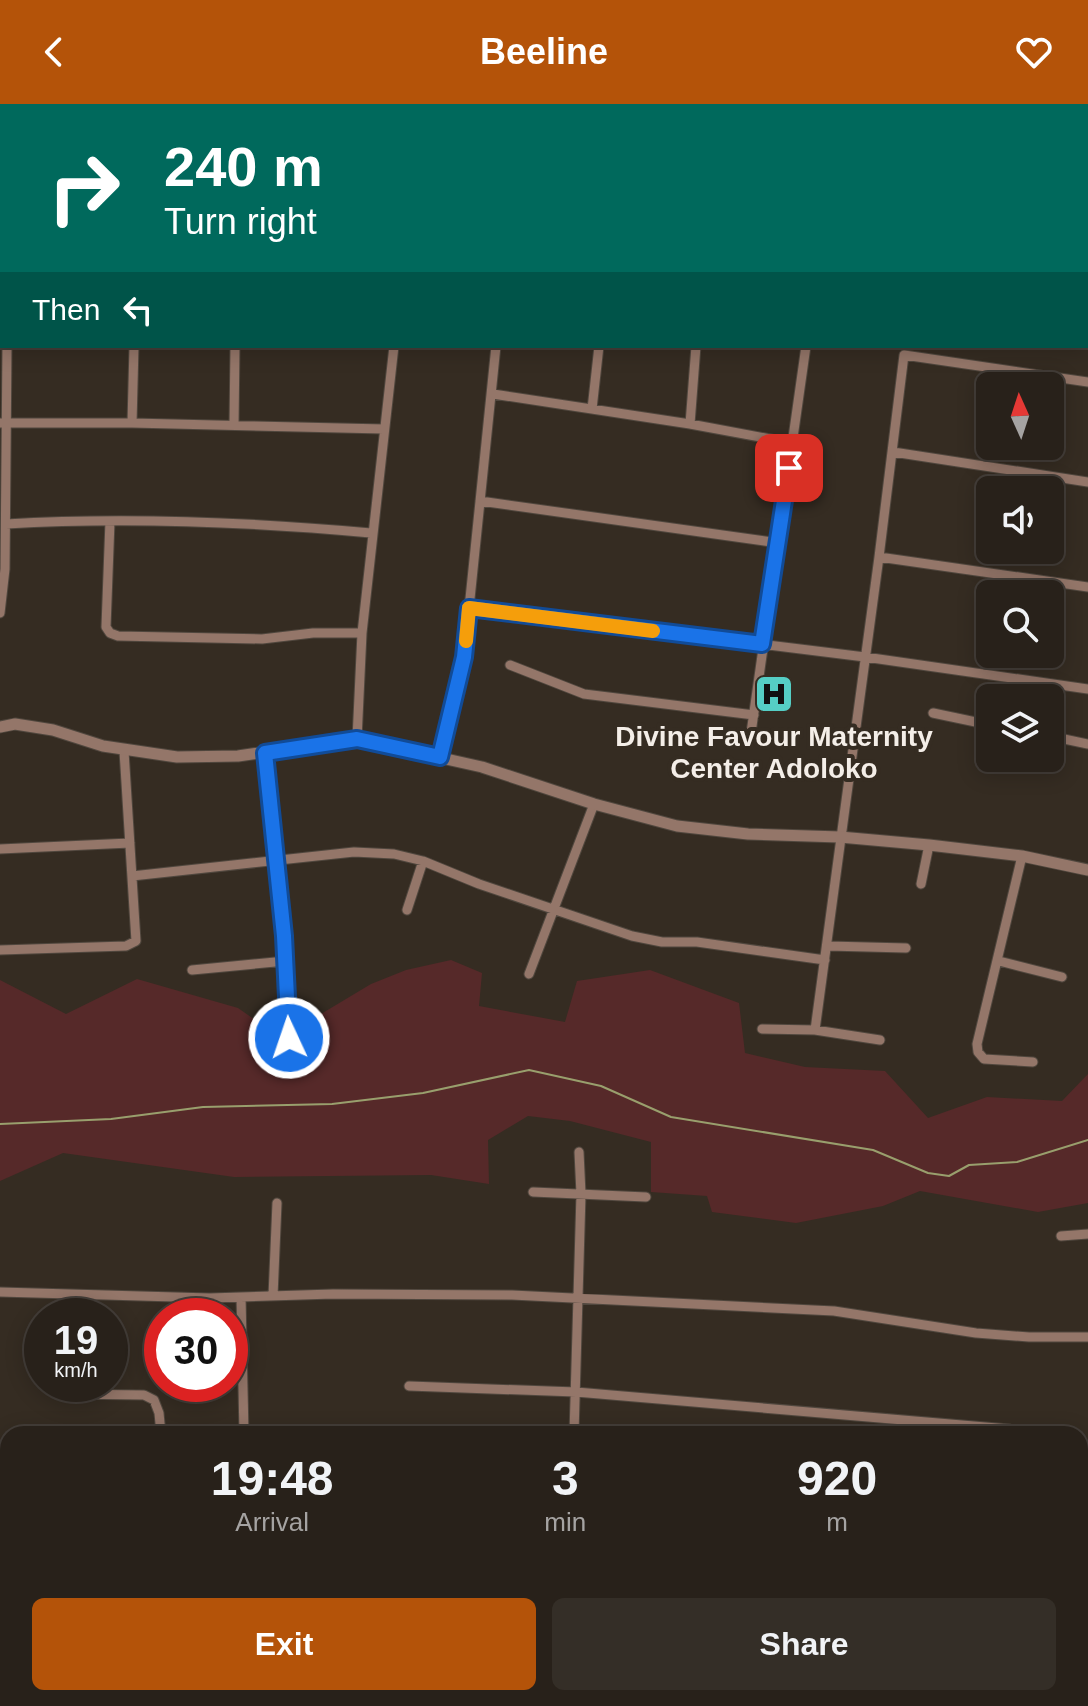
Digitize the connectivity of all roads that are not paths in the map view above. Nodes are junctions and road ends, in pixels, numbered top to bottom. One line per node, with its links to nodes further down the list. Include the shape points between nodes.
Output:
1 (7, 348): 12 (street)
2 (134, 348): 13 (street)
3 (235, 348): 15 (street)
4 (394, 348): 16 (street)
5 (496, 348): 10 (street)
6 (599, 348): 11 (street)
7 (696, 348): 14 (street)
8 (806, 348): 17 (street)
9 (1088, 382): 18 (street, via 904,355)
10 (493, 394): 11 (street); 20 (street)
11 (592, 409): 14 (street)
12 (4, 422): 13 (street); 22 (street)
13 (132, 423): 15 (street)
14 (690, 424): 17 (street)
15 (234, 425): 16 (street)
16 (384, 429): 23 (street)
17 (792, 443): 24 (street)
18 (893, 452): 19 (street); 25 (street)
19 (1088, 482)
20 (480, 501): 24 (street); 27 (street)
21 (110, 521): 22 (street); 23 (street); 29 (street, via 110,633 262,639)
22 (4, 530): 28 (street)
23 (371, 533): 29 (street)
24 (779, 543): 30 (street)
25 (879, 557): 26 (street); 31 (street)
26 (1088, 587)
27 (469, 608): 30 (street); 44 (street, via 464,657)
28 (0, 613)
29 (362, 633): 39 (street)
30 (762, 644): 31 (street); 35 (street)
31 (865, 657): 33 (street); 46 (street)
32 (510, 665): 35 (street, via 593,696)
33 (1088, 689)
34 (933, 713): 36 (street)
35 (754, 715): 38 (street)
36 (976, 722)
37 (0, 727): 42 (street, via 53,730)
38 (751, 733)
39 (357, 739): 43 (street); 44 (street)
40 (1064, 739): 41 (street)
41 (1088, 744)
42 (124, 751): 43 (street, via 177,757); 47 (street)
43 (265, 753): 51 (street)
44 (440, 757): 45 (street)
45 (594, 804): 46 (street, via 677,826); 56 (street)
46 (840, 837): 48 (street); 58 (street)
47 (130, 843): 49 (street); 54 (street)
48 (929, 845): 50 (street); 55 (street)
49 (0, 849)
50 (1022, 856): 53 (street); 63 (street)
51 (277, 860): 52 (street, via 354,852); 54 (street); 62 (street)
52 (423, 861): 56 (street); 57 (street)
53 (1088, 870)
54 (132, 876): 60 (street, via 136,941 126,946)
55 (921, 884)
56 (553, 907): 61 (street, via 662,942); 65 (street)
57 (407, 910)
58 (828, 946): 59 (street); 61 (street)
59 (906, 948)
60 (0, 950)
61 (825, 960): 68 (street)
62 (286, 961): 64 (street); 69 (street)
63 (999, 961): 66 (street); 71 (street, via 978,1052 992,1061)
64 (192, 970)
65 (529, 974)
66 (1062, 977)
67 (762, 1029): 68 (street)
68 (815, 1030): 70 (street)
69 (289, 1038)
70 (880, 1040)
71 (1033, 1062)
72 (579, 1152): 74 (street)
73 (533, 1192): 74 (street)
74 (581, 1194): 75 (street); 82 (street)
75 (646, 1197)
76 (277, 1203): 80 (street)
77 (1088, 1234): 78 (street)
78 (1061, 1236)
79 (0, 1292): 81 (street)
80 (273, 1296): 81 (street); 82 (street)
81 (241, 1297): 88 (street)
82 (578, 1299): 83 (street, via 834,1311 976,1333); 85 (street)
83 (1088, 1337)
84 (409, 1386): 85 (street)
85 (576, 1392): 89 (street); 90 (street)
86 (128, 1395): 87 (street, via 154,1400)
87 (160, 1426)
88 (244, 1426)
89 (574, 1426)
90 (974, 1426)

